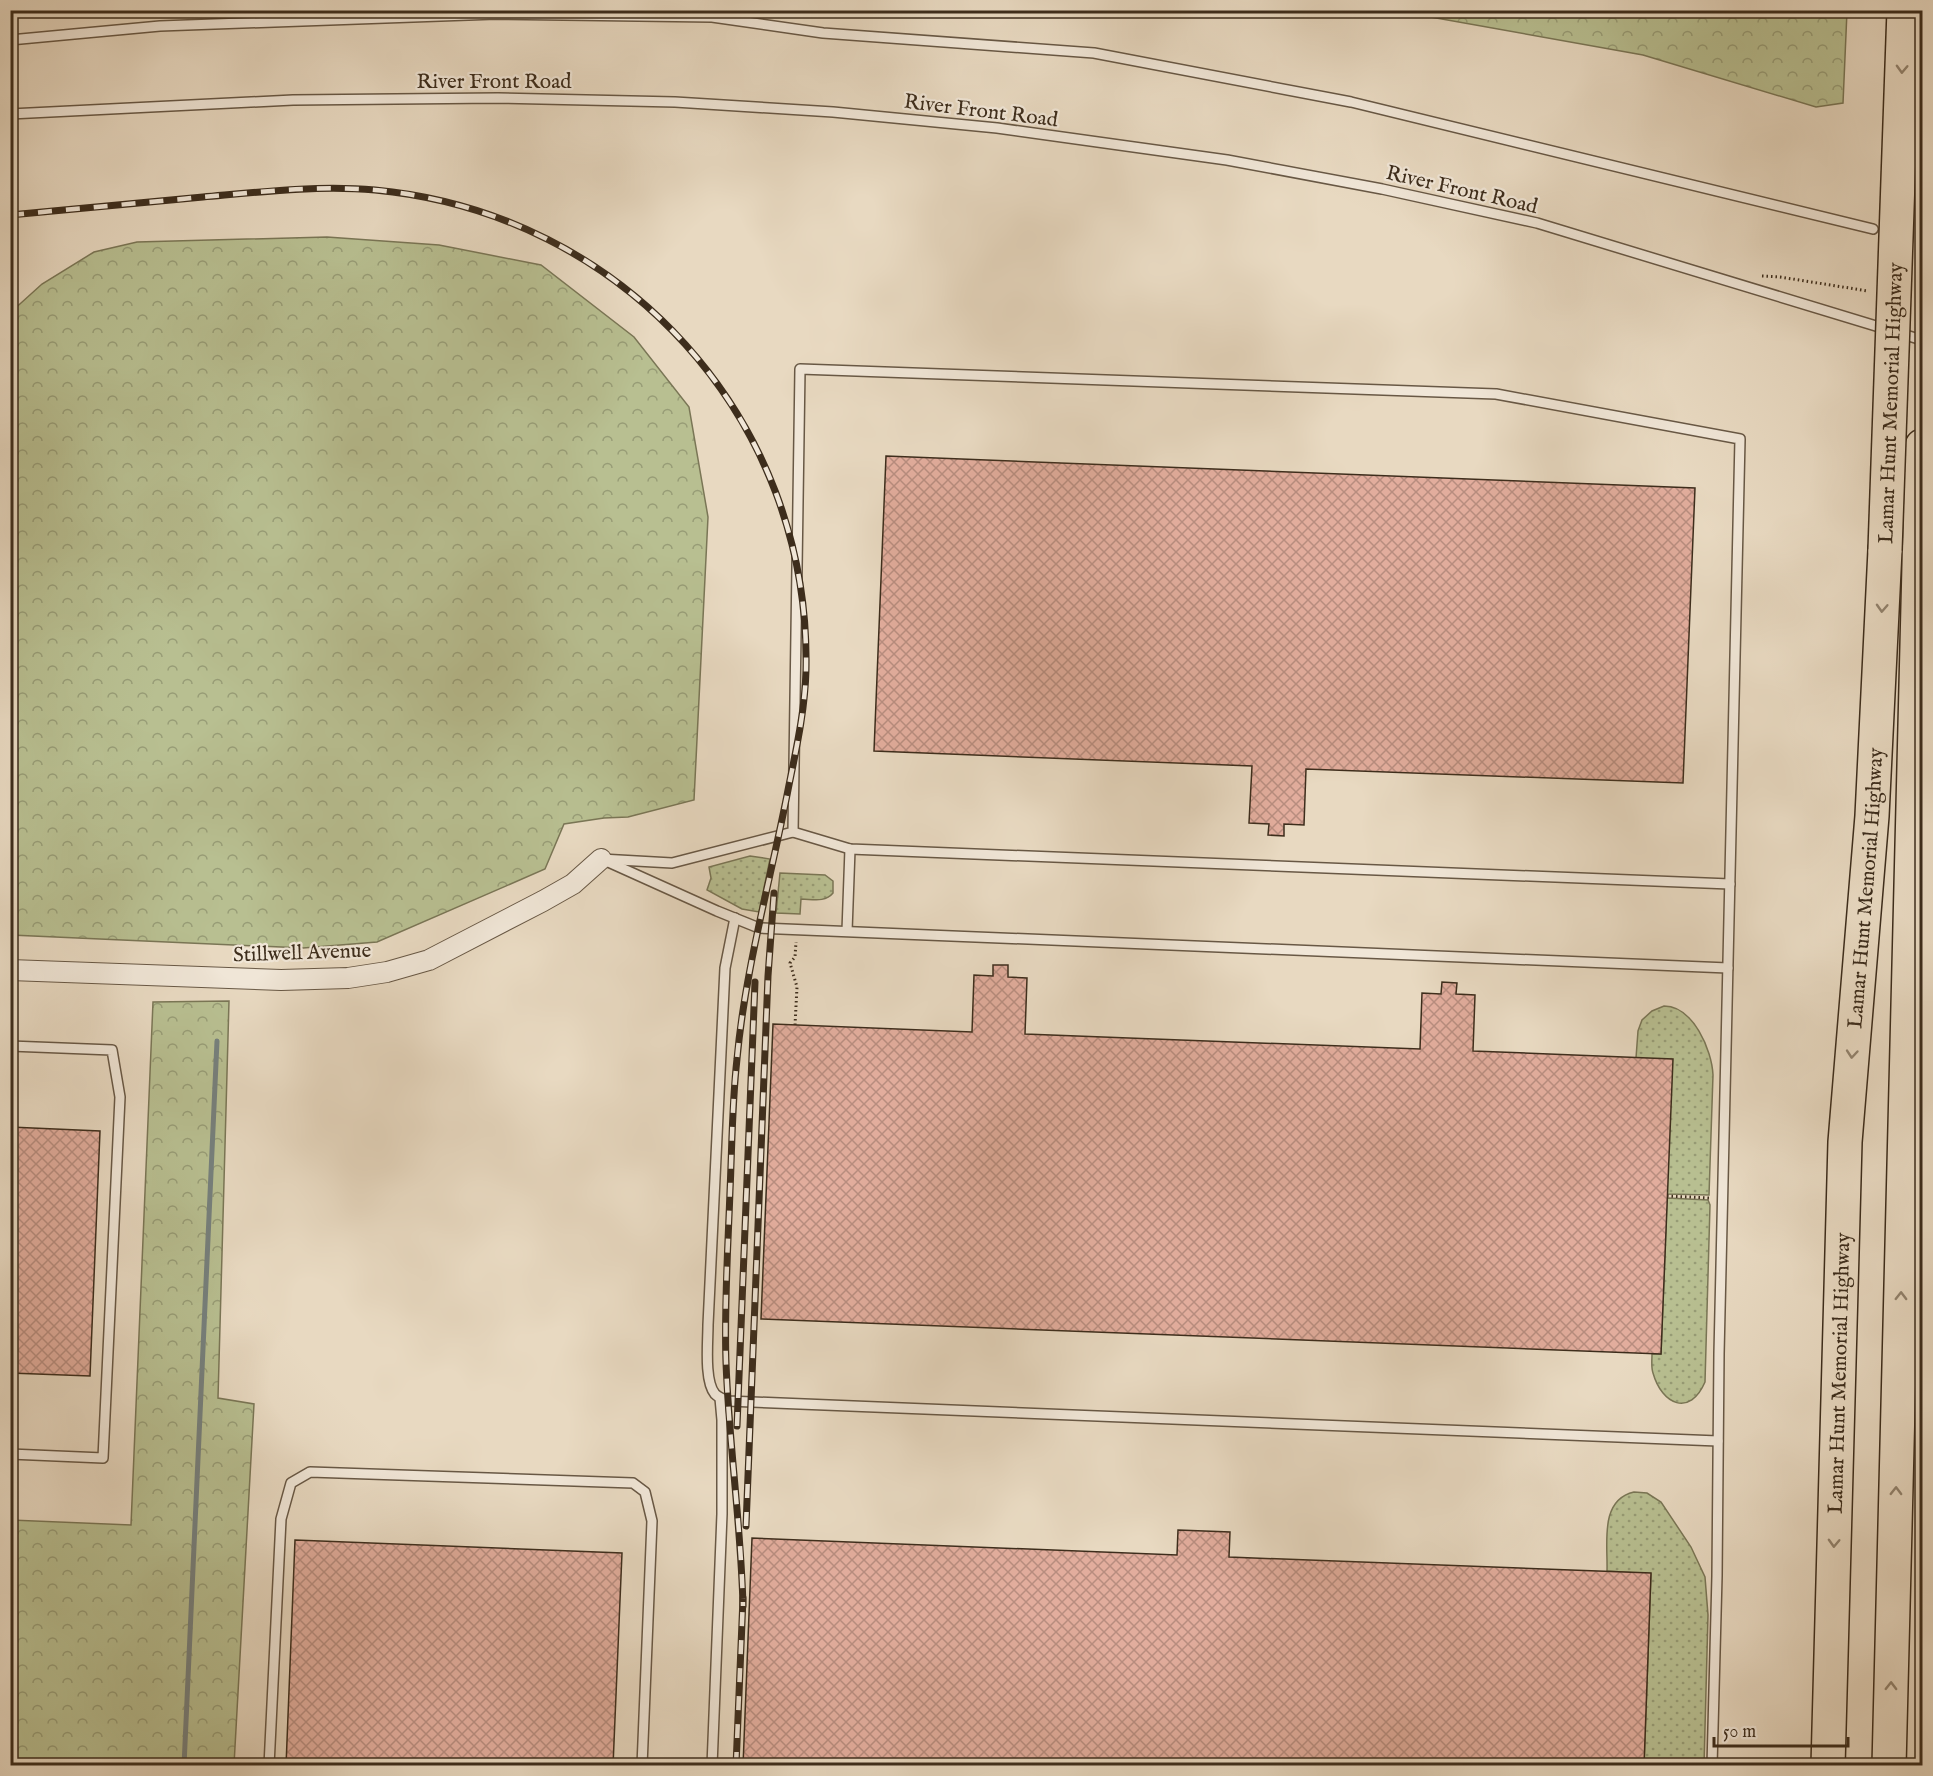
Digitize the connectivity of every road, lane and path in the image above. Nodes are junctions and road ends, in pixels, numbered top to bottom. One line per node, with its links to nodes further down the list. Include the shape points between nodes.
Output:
1 (1904, 10): 29 (highway, Lamar Hunt Memorial Highway, one-way to 29, bridge, via 1872,816 1845,1142)
2 (10, 40): 4 (lane, via 160,26 496,14 712,17 823,33 1094,53 1351,102)
3 (10, 114): 7 (lane, River Front Road, via 293,99 498,98 675,102 997,128 1227,160 1537,223)
4 (1873, 229)
5 (1758, 276): 6 (path)
6 (1879, 292)
7 (1923, 340)
8 (1923, 446): 30 (highway, Lamar Hunt Memorial Highway, one-way to 8)
9 (793, 832): 10 (lane); 11 (lane, via 672,862); 12 (lane, via 801,369 1496,394 1740,439)
10 (850, 849): 12 (lane); 15 (lane)
11 (601, 859): 13 (lane); 17 (street, Stillwell Avenue, via 573,884 543,901 429,960 387,972 348,978 281,980)
12 (1730, 884): 16 (lane)
13 (735, 918): 14 (lane, via 759,928); 22 (lane, via 725,968 708,1325 710,1383)
14 (796, 929): 15 (lane); 18 (path, via 795,957 790,963 797,987)
15 (847, 931): 16 (lane)
16 (1728, 968): 21 (lane)
17 (10, 970)
18 (795, 1025)
19 (10, 1046): 24 (lane, via 112,1050 120,1097 103,1458)
20 (1667, 1196): 21 (path)
21 (1723, 1198): 23 (lane)
22 (720, 1398): 23 (lane); 27 (lane, via 722,1514)
23 (1718, 1441): 28 (lane)
24 (10, 1454)
25 (269, 1766): 26 (lane, via 281,1519 291,1483 310,1472 633,1483 645,1492 652,1521)
26 (642, 1766)
27 (712, 1766)
28 (1712, 1766)
29 (1828, 1766)
30 (1889, 1766)

